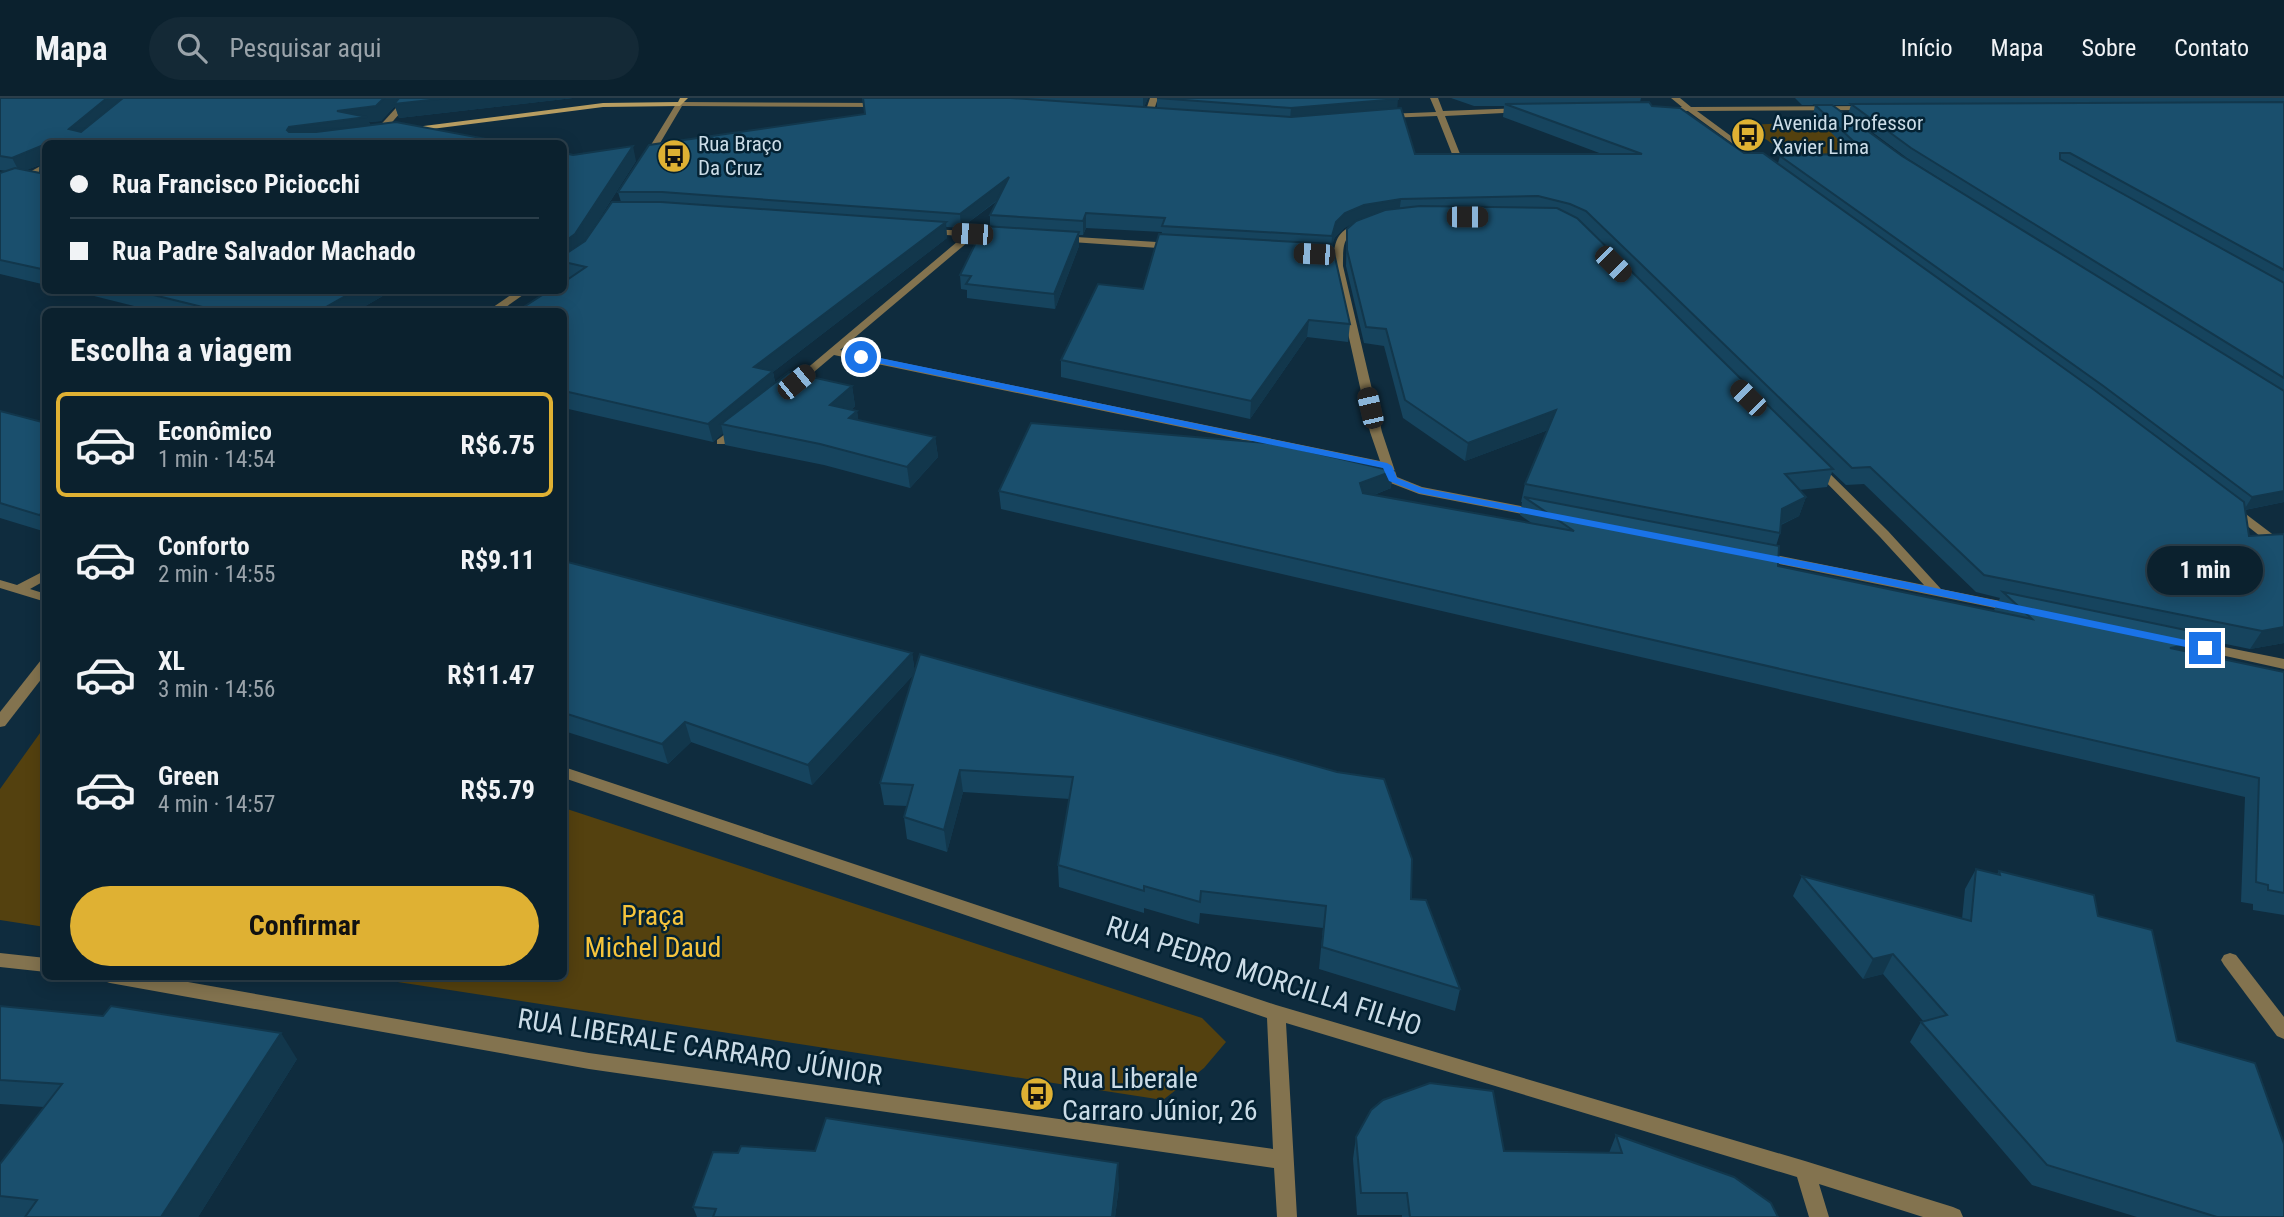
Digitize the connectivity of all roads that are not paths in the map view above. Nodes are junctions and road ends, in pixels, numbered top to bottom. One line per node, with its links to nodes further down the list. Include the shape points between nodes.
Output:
1 (409, 98): 18 (street)
2 (1154, 98): 14 (street)
3 (1434, 98): 12 (street)
4 (1675, 98): 9 (street)
5 (682, 101): 6 (street); 18 (street, via 603,105); 21 (street)
6 (887, 104)
7 (1830, 108): 8 (street); 9 (street); 17 (street)
8 (1882, 108)
9 (1687, 109): 11 (street); 23 (street)
10 (1537, 110): 12 (street)
11 (1646, 110)
12 (1440, 113): 16 (street); 20 (street)
13 (1135, 115): 14 (street)
14 (1148, 116): 15 (street)
15 (1160, 117)
16 (1376, 117)
17 (1845, 120)
18 (378, 134): 19 (street)
19 (365, 135)
20 (1458, 159)
21 (642, 166)
22 (42, 167): 25 (street)
23 (1770, 169)
24 (42, 175): 25 (street)
25 (21, 178): 26 (street); 27 (street)
26 (10, 179)
27 (33, 181)
28 (1373, 221): 35 (street, via 1346,232 1338,241)
29 (916, 231): 30 (street)
30 (972, 234): 31 (street); 38 (street)
31 (1010, 236)
32 (1049, 238): 33 (street)
33 (1180, 246)
34 (1325, 255): 35 (street)
35 (1339, 256): 43 (street)
36 (520, 294): 37 (street)
37 (497, 308)
38 (834, 352): 39 (street); 43 (street)
39 (782, 393)
40 (752, 417): 41 (street)
41 (721, 442)
42 (1806, 457): 51 (street)
43 (1387, 466): 45 (street, via 1392,479 1419,490)
44 (2218, 496): 46 (street)
45 (1549, 516)
46 (2284, 549)
47 (1740, 552): 51 (street)
48 (42, 576): 50 (street)
49 (0, 584): 50 (street)
50 (18, 590): 52 (street)
51 (1936, 592): 53 (street)
52 (42, 597)
53 (2035, 612)
54 (2179, 642): 55 (street)
55 (2284, 664)
56 (42, 668): 57 (street)
57 (0, 722)
58 (567, 773): 63 (street, RUA PEDRO MORCILLA FILHO)
59 (0, 960): 61 (street)
60 (2230, 960): 64 (street)
61 (42, 965)
62 (133, 980): 65 (street, RUA LIBERALE CARRARO JÚNIOR, via 589,1061)
63 (1276, 1013): 65 (street); 66 (street, RUA PEDRO MORCILLA FILHO)
64 (2284, 1031)
65 (1284, 1160): 67 (street)
66 (1805, 1170): 68 (street); 69 (street, RUA PEDRO MORCILLA FILHO)
67 (1287, 1217)
68 (1819, 1217)
69 (1953, 1217)

